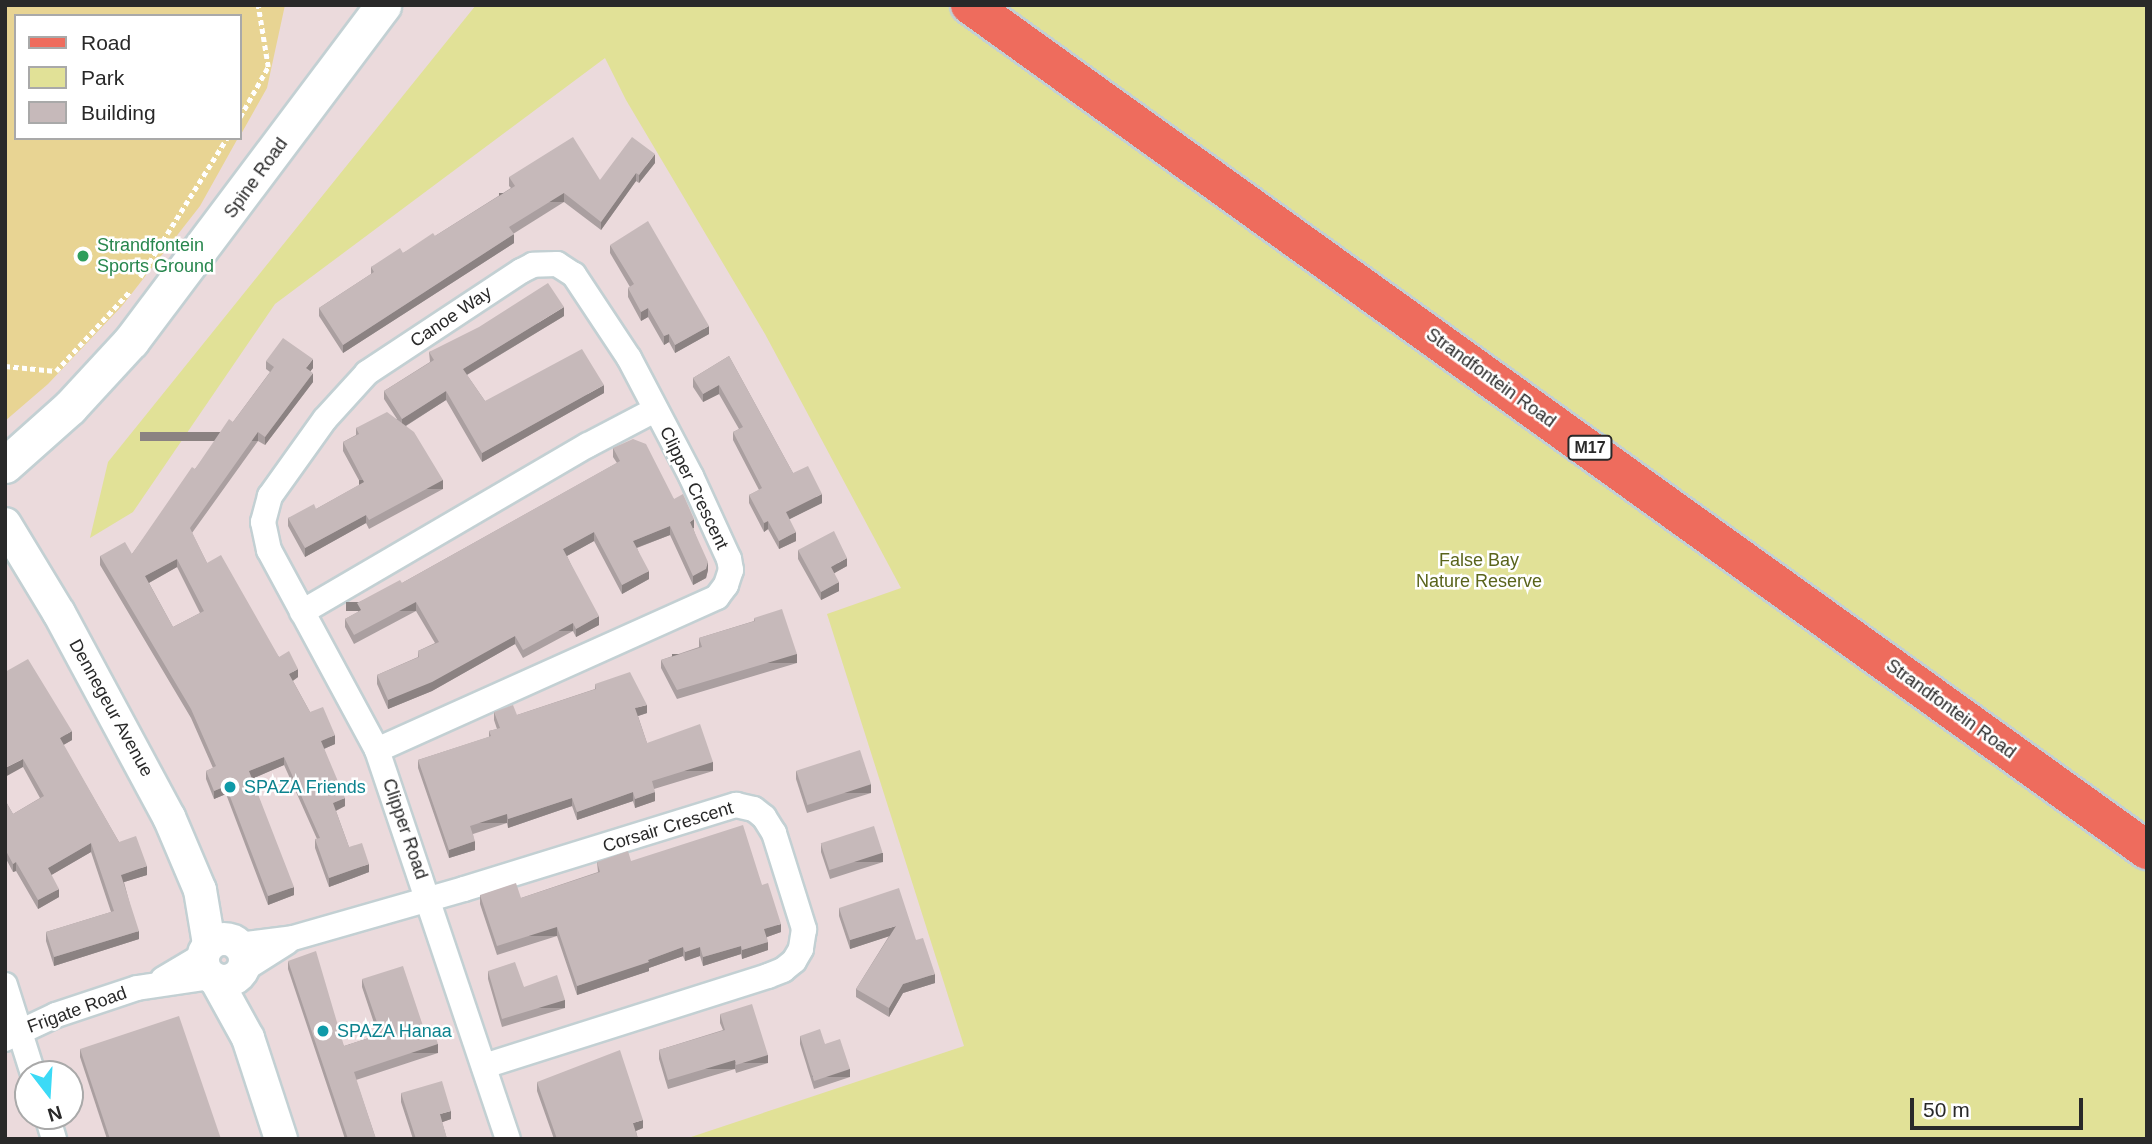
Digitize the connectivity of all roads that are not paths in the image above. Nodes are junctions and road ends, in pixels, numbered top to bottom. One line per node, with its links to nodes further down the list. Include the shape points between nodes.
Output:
1 (383, 5): 4 (main road, Spine Road, via 131,341 70,407)
2 (970, 5): 9 (main road, Strandfontein Road / M17)
3 (655, 410): 6 (street, Canoe Way, via 629,358 574,275 557,264 533,265 367,373 350,389 270,496); 7 (street, Clipper Crescent); 8 (street, Clipper Crescent, via 729,559 726,585 716,597)
4 (5, 465)
5 (5, 524): 11 (street, Dennegeur Avenue, via 140,759 169,817)
6 (264, 536): 7 (street, Clipper Road)
7 (302, 612): 8 (street, Clipper Road)
8 (377, 750): 10 (street, Clipper Road)
9 (2147, 850)
10 (429, 898): 11 (street, Frigate Road); 15 (street, Clipper Road); 15 (street, Corsair Crescent, via 736,804 758,811 774,833 804,929 801,949 783,970)
11 (223, 960): 13 (street, Frigate Road, via 56,1015); 16 (street, Dennegeur Avenue)
12 (5, 985): 13 (street)
13 (12, 1035): 14 (street)
14 (25, 1060)
15 (484, 1066): 17 (street, Clipper Road)
16 (281, 1139)
17 (508, 1139)

